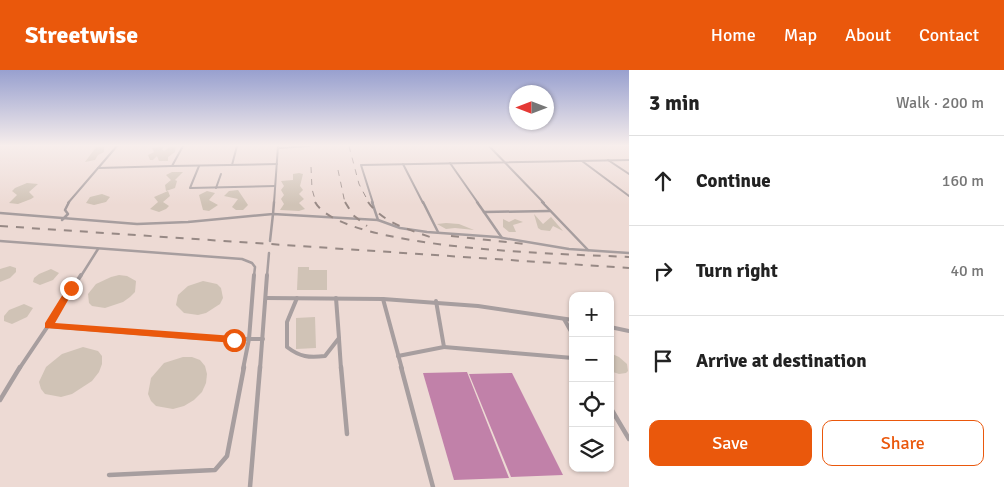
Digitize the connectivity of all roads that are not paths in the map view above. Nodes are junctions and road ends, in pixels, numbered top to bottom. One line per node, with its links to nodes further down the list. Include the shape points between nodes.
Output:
1 (99, 165): 12 (lane)
2 (217, 165): 11 (lane)
3 (277, 165): 15 (lane)
4 (361, 165): 23 (lane)
5 (404, 165): 24 (lane)
6 (452, 165): 19 (lane)
7 (507, 165): 18 (lane)
8 (588, 165): 17 (lane)
9 (616, 165): 14 (lane)
10 (172, 166): 11 (lane); 12 (lane)
11 (199, 166): 16 (lane, via 190,188)
12 (97, 168): 22 (lane, via 71,198 65,210 68,214)
13 (220, 174): 16 (lane)
14 (629, 174)
15 (275, 186): 16 (lane); 21 (lane)
16 (216, 188)
17 (629, 196)
18 (551, 211): 19 (lane); 29 (lane)
19 (484, 212): 25 (lane)
20 (0, 213): 22 (lane)
21 (273, 214): 22 (lane, via 154,223); 23 (lane); 26 (lane)
22 (62, 220)
23 (378, 220): 24 (lane, via 400,228)
24 (438, 232): 25 (lane)
25 (502, 238): 29 (lane)
26 (270, 241)
27 (0, 242): 28 (lane)
28 (98, 249): 39 (lane); 44 (lane, via 252,262 255,267)
29 (589, 251): 31 (lane)
30 (270, 253): 32 (lane)
31 (629, 253)
32 (266, 298): 33 (lane); 45 (lane)
33 (297, 298): 34 (lane); 43 (lane, via 284,331 286,347 298,357 325,356)
34 (336, 298): 35 (lane); 43 (lane)
35 (383, 299): 36 (lane); 47 (lane)
36 (436, 301): 37 (lane, via 500,307); 46 (lane)
37 (563, 318): 38 (lane); 40 (lane)
38 (569, 319)
39 (48, 326): 44 (lane); 49 (lane)
40 (569, 328)
41 (614, 328): 42 (lane)
42 (629, 331)
43 (339, 338): 51 (lane)
44 (250, 339): 45 (lane); 53 (lane, via 227,456 215,470)
45 (263, 339): 54 (lane)
46 (444, 347): 47 (lane); 48 (lane)
47 (398, 356): 55 (lane)
48 (569, 358)
49 (0, 400)
50 (614, 414): 52 (lane)
51 (347, 434)
52 (629, 439)
53 (108, 475)
54 (250, 487)
55 (433, 487)

